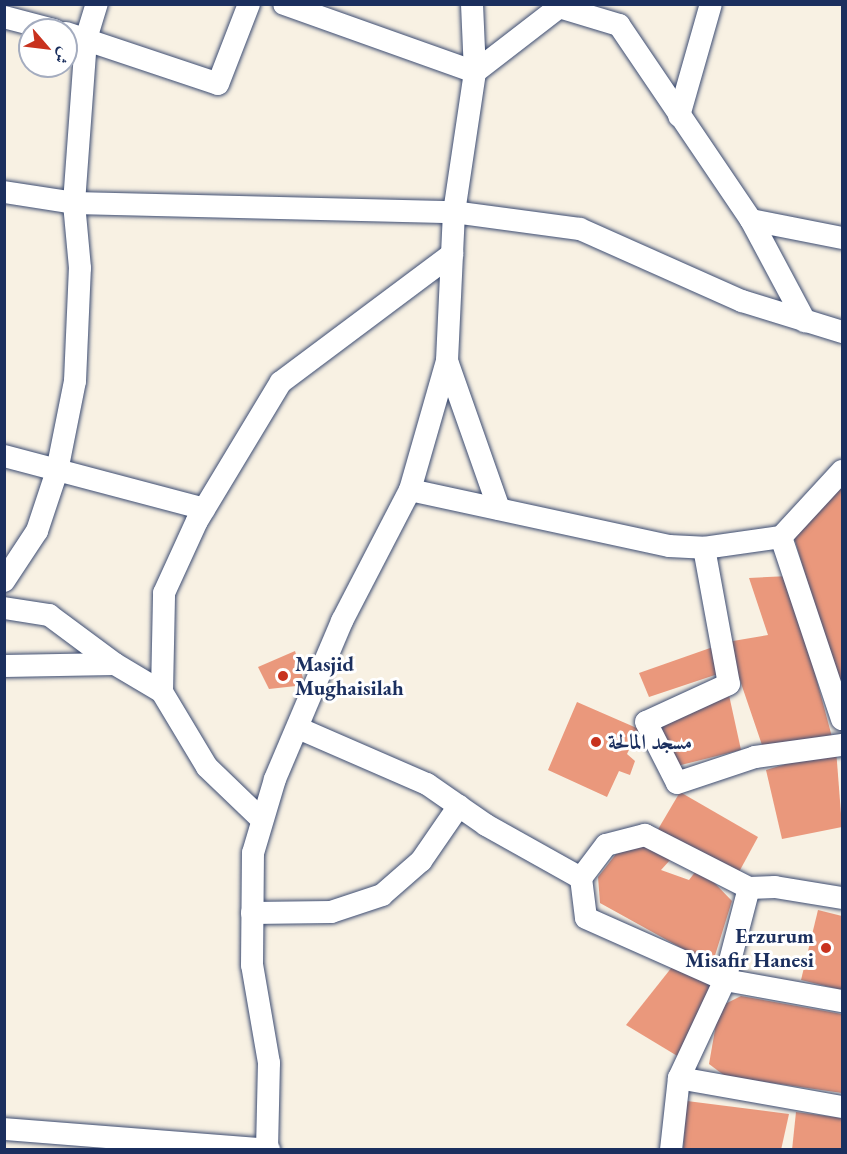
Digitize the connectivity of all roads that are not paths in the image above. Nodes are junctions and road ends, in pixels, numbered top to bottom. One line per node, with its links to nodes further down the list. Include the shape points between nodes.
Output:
1 (97, 4): 7 (street)
2 (249, 4): 8 (street, via 218,84)
3 (284, 4): 9 (street)
4 (472, 4): 9 (street)
5 (711, 4): 11 (street)
6 (559, 6): 9 (street); 11 (street, via 619,26)
7 (78, 33)
8 (78, 37)
9 (475, 72): 14 (street)
10 (75, 78): 13 (street)
11 (679, 116): 15 (street)
12 (4, 192): 13 (street)
13 (74, 203): 14 (street); 22 (street, via 80,268 75,381)
14 (454, 212): 17 (street); 18 (street, via 580,229 742,302)
15 (751, 220): 16 (street); 18 (street)
16 (843, 238)
17 (452, 254): 20 (street); 25 (street, via 280,382)
18 (805, 321): 19 (street)
19 (843, 332)
20 (447, 361): 24 (street); 26 (street)
21 (4, 456): 22 (street)
22 (57, 471): 25 (street); 29 (street, via 37,531)
23 (843, 471): 27 (street)
24 (410, 490): 26 (street); 35 (street, via 342,621)
25 (204, 509): 33 (street, via 164,593)
26 (499, 509): 28 (street, via 669,546)
27 (781, 537): 28 (street); 34 (street)
28 (704, 548): 36 (street, via 729,684 646,722 677,783 755,757)
29 (4, 581)
30 (4, 608): 31 (street, via 49,615)
31 (115, 664): 32 (street); 33 (street)
32 (4, 666)
33 (162, 692): 38 (street, via 207,768)
34 (843, 719)
35 (297, 728): 37 (street, via 376,759 427,784); 38 (street)
36 (843, 745)
37 (459, 806): 39 (street); 42 (street, via 421,861 382,895 331,912)
38 (262, 820): 42 (street, via 253,854)
39 (581, 878): 40 (street, via 606,845 645,835); 43 (street, via 586,918)
40 (749, 888): 41 (street, via 775,887); 43 (street)
41 (843, 898)
42 (252, 913): 48 (street, via 252,965 269,1063)
43 (725, 980): 44 (street); 45 (street)
44 (843, 1001)
45 (679, 1078): 46 (street); 49 (street)
46 (843, 1107)
47 (4, 1129): 48 (street)
48 (268, 1149)
49 (671, 1149)

